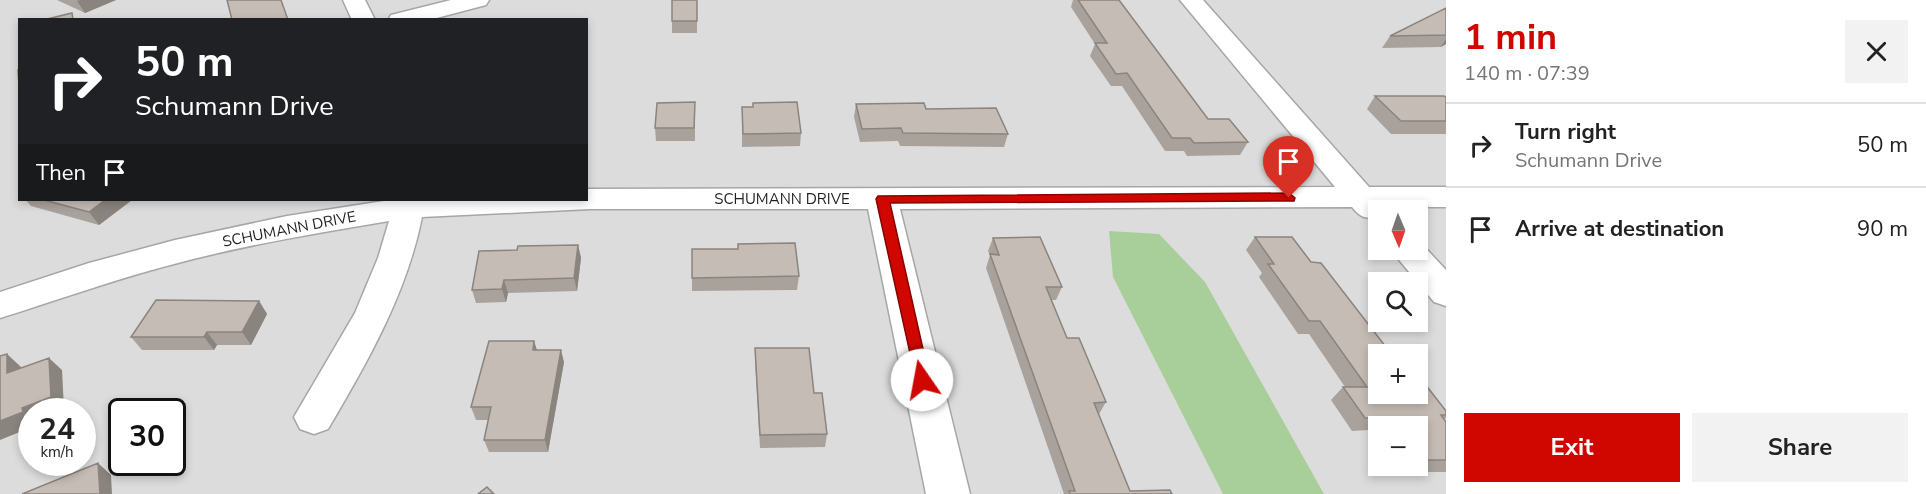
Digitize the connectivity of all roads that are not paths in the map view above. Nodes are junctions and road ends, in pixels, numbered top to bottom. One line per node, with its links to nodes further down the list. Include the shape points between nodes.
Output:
1 (354, 0): 4 (street)
2 (478, 0): 5 (street)
3 (1191, 0): 12 (street)
4 (363, 18)
5 (407, 18)
6 (1446, 197): 9 (street, SCHUMANN DRIVE)
7 (882, 199): 8 (street, SCHUMANN DRIVE); 13 (street, SCHUMANN DRIVE); 18 (street)
8 (588, 200)
9 (1423, 200)
10 (527, 201): 11 (street, SCHUMANN DRIVE)
11 (410, 203): 16 (street, SCHUMANN DRIVE, via 175,252); 17 (street, via 375,311)
12 (1368, 205)
13 (1368, 207)
14 (1417, 260): 15 (street)
15 (1446, 293)
16 (0, 305)
17 (314, 417)
18 (948, 494)

